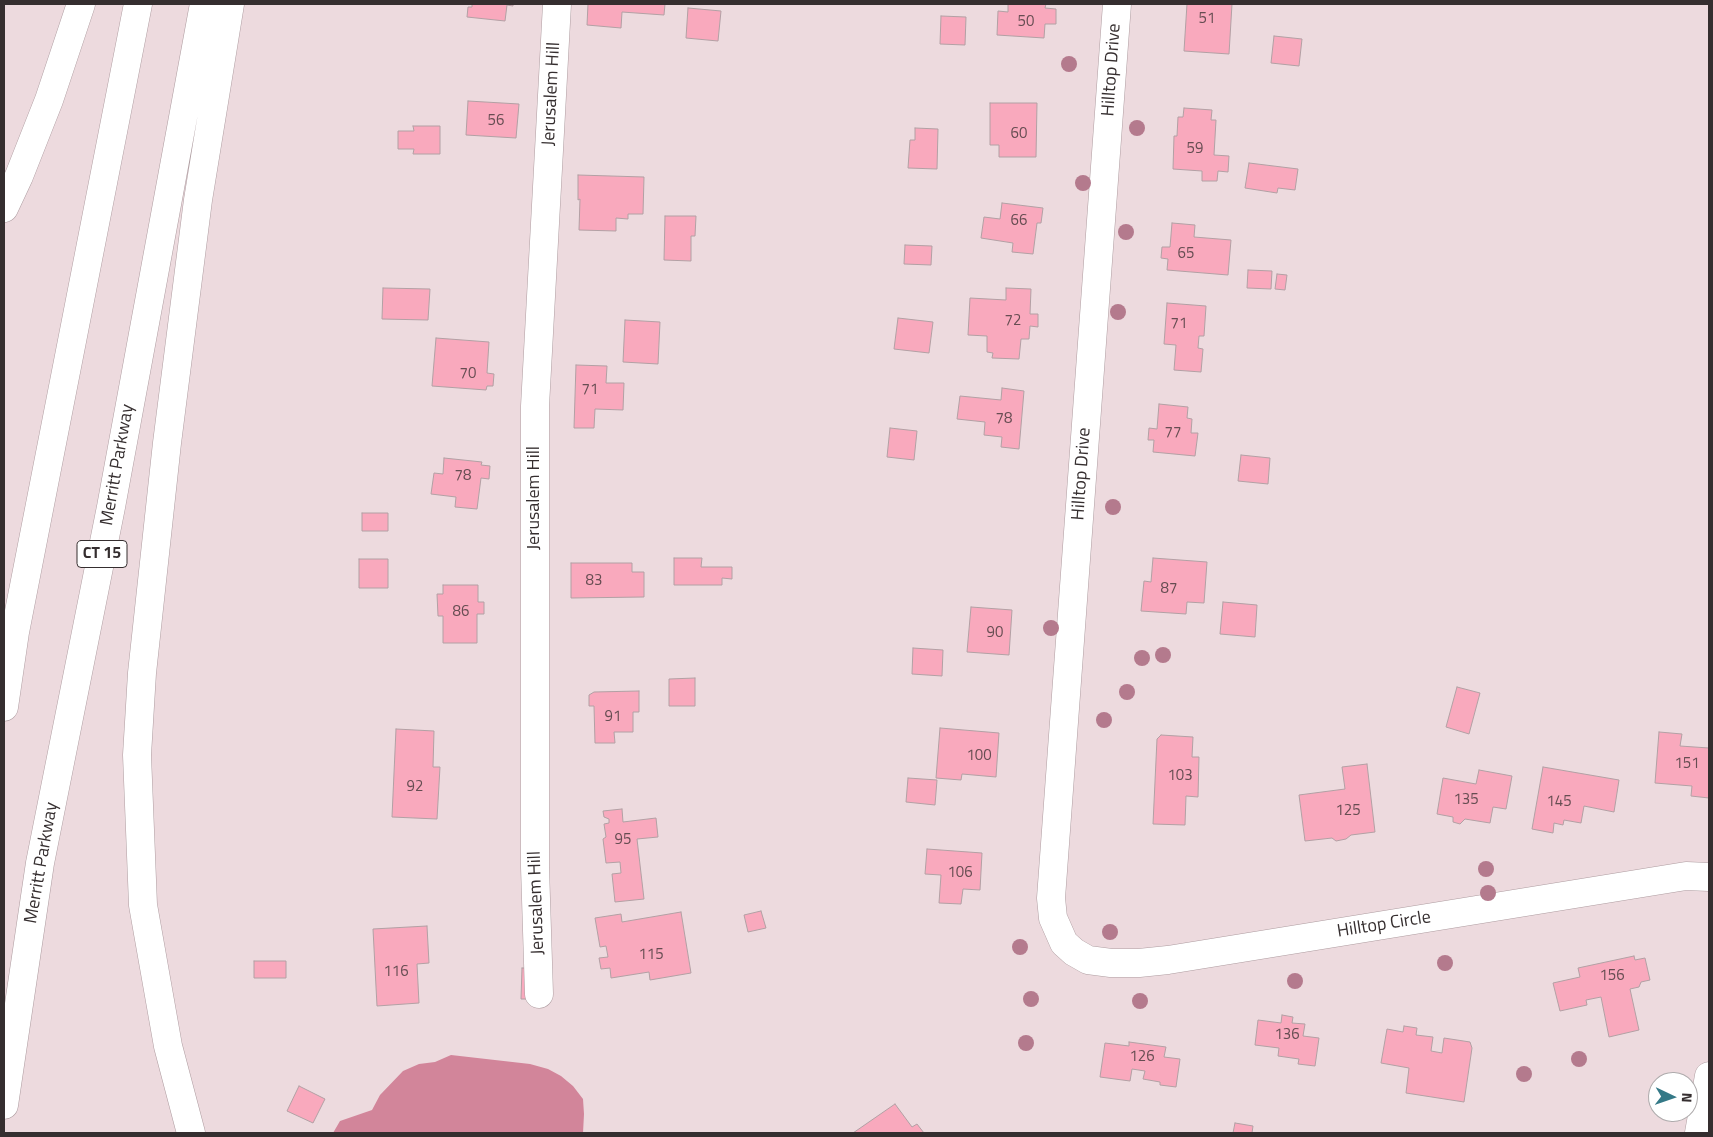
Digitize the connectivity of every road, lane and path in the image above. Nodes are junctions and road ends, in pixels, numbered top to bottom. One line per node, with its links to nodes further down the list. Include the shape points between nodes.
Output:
1 (81, 4): 7 (main road, via 49,100)
2 (138, 4): 8 (main road, via 17,622)
3 (204, 4): 13 (main road, Merritt Parkway / CT 15, via 111,507 40,863)
4 (230, 4): 14 (main road, via 198,200 167,443 142,674 137,755 143,905 168,1046)
5 (557, 4): 11 (main road, Jerusalem Hill, via 536,406 535,867)
6 (1117, 4): 10 (main road, Hilltop Drive, via 1051,898 1053,918)
7 (4, 208)
8 (4, 707)
9 (1709, 877): 10 (main road, Hilltop Circle, via 1686,876 1168,960 1120,963 1088,960)
10 (1064, 943)
11 (539, 994)
12 (1709, 1076): 15 (main road)
13 (4, 1105)
14 (191, 1133)
15 (1698, 1133)

